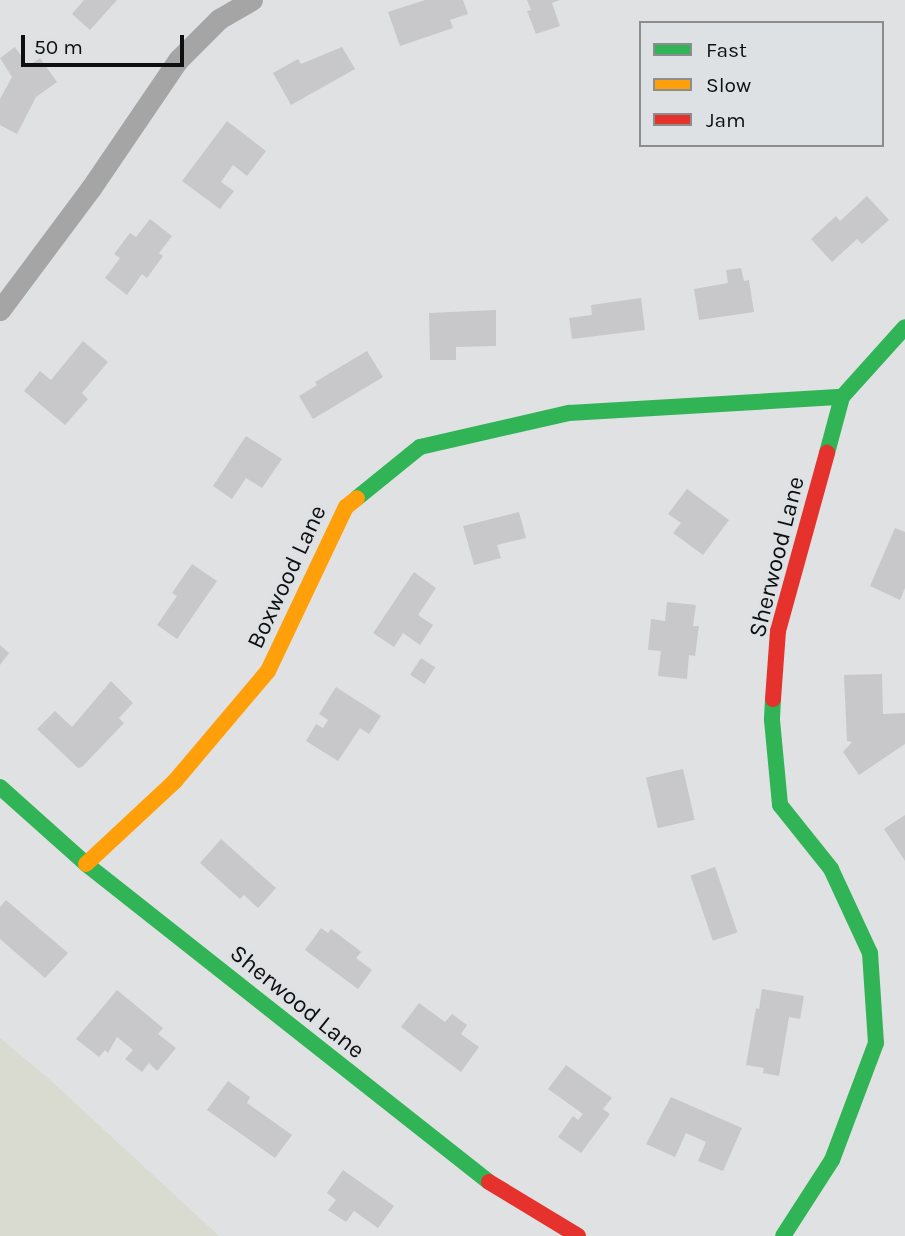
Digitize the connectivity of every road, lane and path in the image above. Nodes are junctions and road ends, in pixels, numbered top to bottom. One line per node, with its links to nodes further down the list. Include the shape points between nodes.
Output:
1 (252, 0): 2 (street, via 219,19 178,60 92,188)
2 (0, 310)
3 (905, 327): 4 (street, Sherwood Lane)
4 (842, 397): 6 (street, Boxwood Lane, via 569,413 419,447 346,507 268,671 175,781); 8 (street, Sherwood Lane, via 778,631 772,720 779,805 831,870 870,953 876,1043 832,1160)
5 (0, 787): 6 (street, Sherwood Lane)
6 (86, 864): 7 (street, Sherwood Lane, via 480,1177)
7 (578, 1236)
8 (783, 1236)

